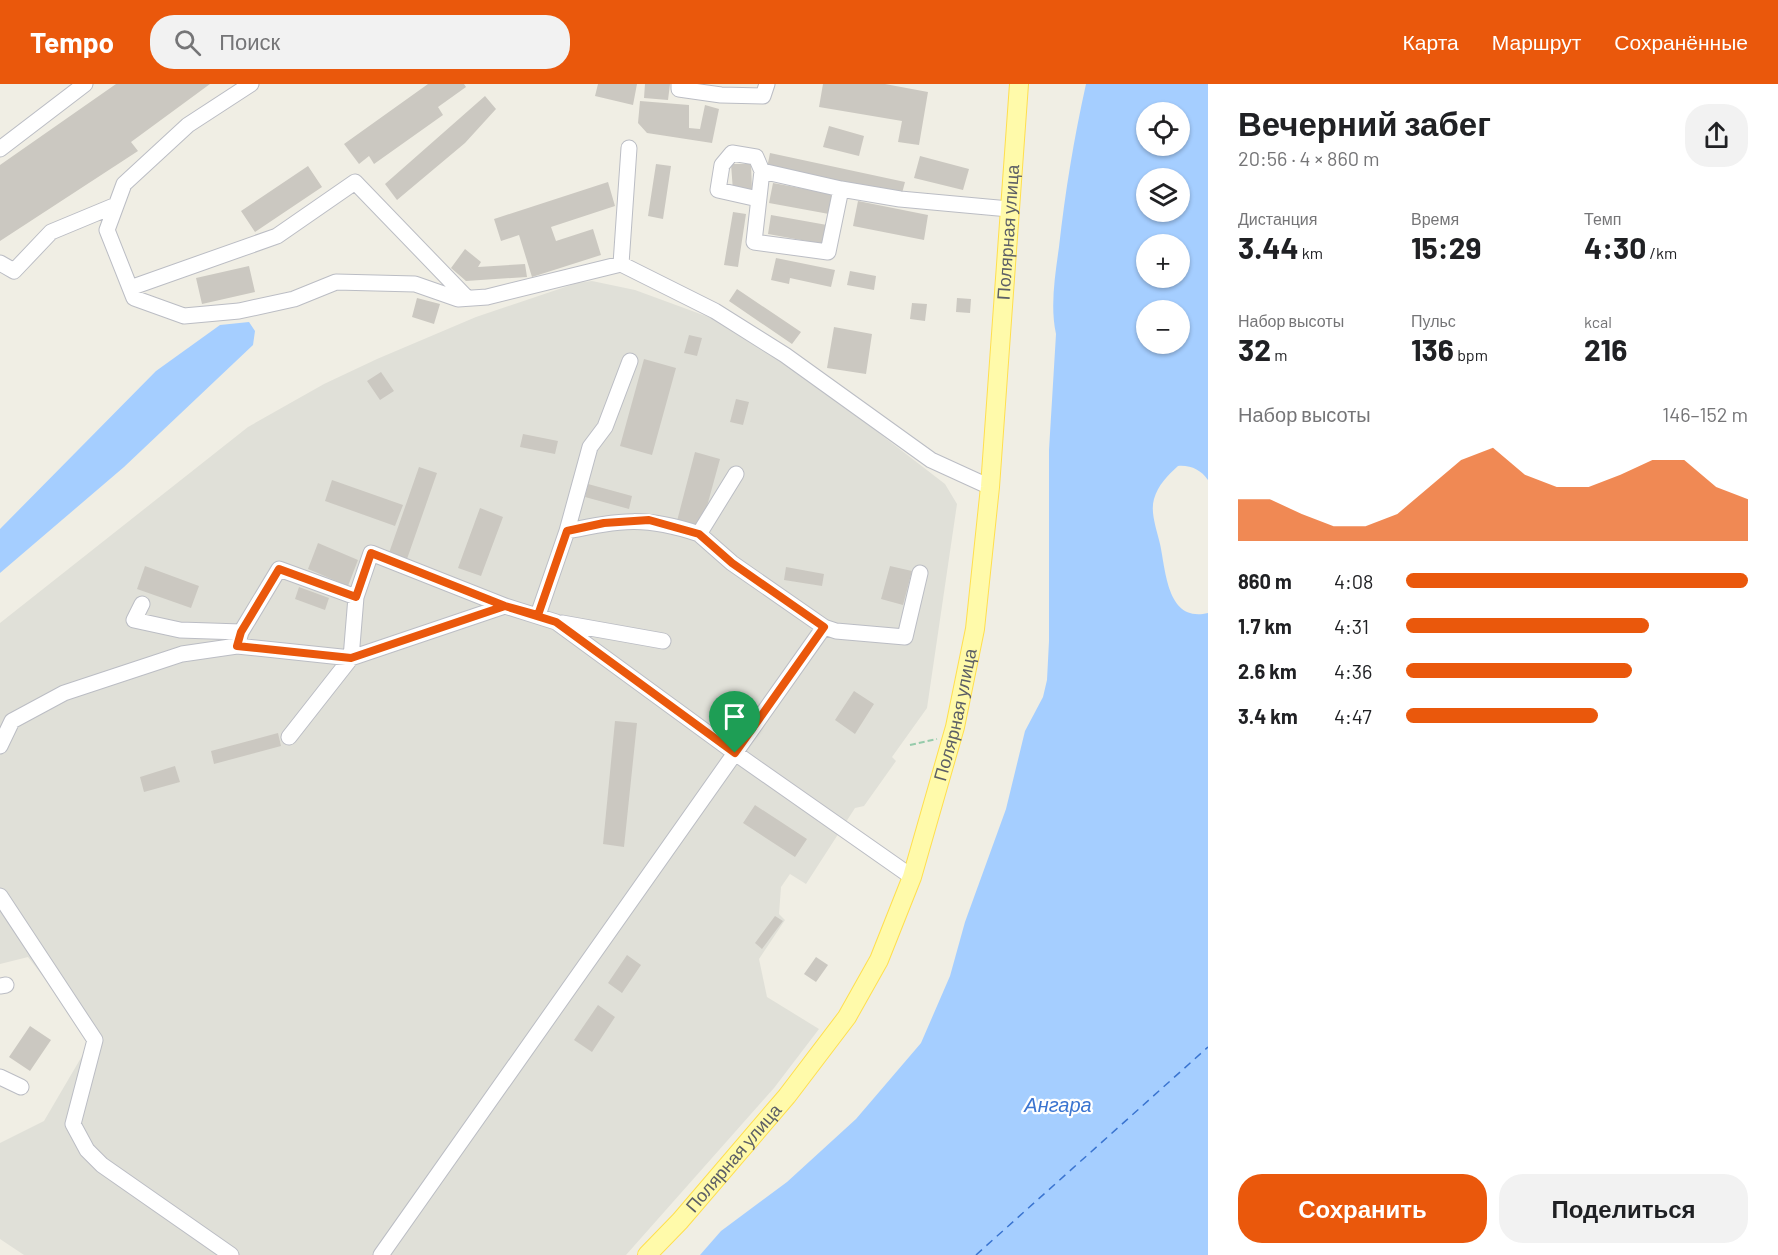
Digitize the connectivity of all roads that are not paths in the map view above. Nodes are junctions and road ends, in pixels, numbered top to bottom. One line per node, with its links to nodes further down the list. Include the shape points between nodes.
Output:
1 (85, 84): 7 (lane)
2 (251, 84): 11 (lane, via 188,125 124,184)
3 (679, 84): 4 (lane, via 679,89 721,95 763,96)
4 (767, 84)
5 (1019, 84): 12 (main road, Полярная улица)
6 (630, 148): 14 (lane)
7 (0, 149)
8 (762, 171): 9 (lane); 10 (lane); 10 (lane, via 756,157 732,153 722,165 718,190)
9 (841, 189): 10 (lane, via 828,252 754,242); 12 (lane)
10 (759, 199)
11 (116, 205): 13 (lane, via 51,232 14,271); 15 (lane, via 108,230)
12 (1009, 209): 19 (main road, Полярная улица)
13 (0, 263)
14 (621, 264): 16 (lane, via 487,297); 19 (lane, via 725,317 931,460)
15 (130, 288): 16 (lane, via 134,298 184,316 294,299 336,282 415,284 458,299); 16 (lane, via 277,236 355,182)
16 (467, 298)
17 (630, 361): 20 (lane, via 605,427 590,447)
18 (736, 474): 21 (lane)
19 (990, 488): 35 (main road, Полярная улица, via 975,629 955,727)
20 (567, 531): 21 (lane, via 604,523 649,520); 26 (lane)
21 (699, 534): 28 (lane, via 732,563)
22 (920, 573): 28 (lane, via 905,637 836,632)
23 (356, 597): 25 (lane, via 371,553); 29 (lane, via 279,569); 31 (lane)
24 (142, 604): 29 (lane, via 134,620)
25 (505, 606): 26 (lane); 31 (lane)
26 (538, 615): 27 (lane)
27 (556, 622): 30 (lane); 34 (lane)
28 (824, 627): 34 (lane)
29 (239, 639): 31 (lane); 33 (lane, via 64,693 12,721)
30 (663, 641)
31 (351, 658): 32 (lane)
32 (289, 736)
33 (0, 746)
34 (735, 753): 35 (lane); 40 (lane)
35 (912, 877): 41 (main road, Полярная улица, via 874,970 847,1017 787,1096)
36 (0, 896): 39 (lane, via 95,1040 73,1124 87,1150 102,1165)
37 (0, 1077): 38 (lane)
38 (21, 1087)
39 (231, 1255)
40 (381, 1255)
41 (647, 1255)

